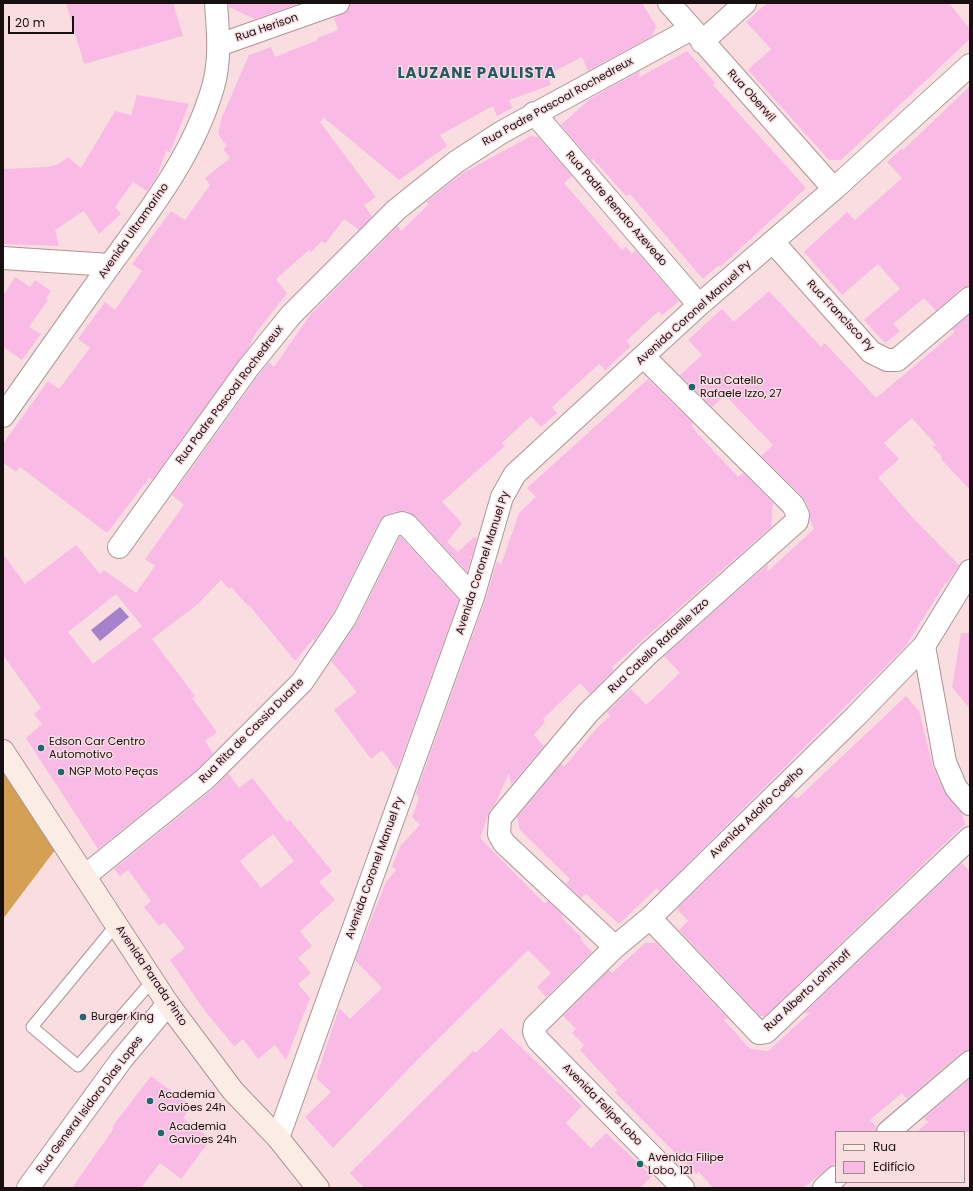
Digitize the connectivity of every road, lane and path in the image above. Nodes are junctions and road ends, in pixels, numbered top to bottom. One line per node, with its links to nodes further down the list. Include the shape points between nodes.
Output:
1 (216, 3): 6 (street, Avenida Ultramarino)
2 (338, 3): 6 (street, Rua Herison)
3 (669, 3): 5 (street, Rua Oberwil)
4 (745, 3): 5 (street, Rua Padre Pascoal Rochedreux)
5 (696, 35): 8 (street, Rua Padre Pascoal Rochedreux); 9 (street, Rua Oberwil)
6 (219, 45): 12 (street, Avenida Ultramarino, via 214,86 203,118 157,201)
7 (970, 65): 9 (street, Avenida Coronel Manuel Py)
8 (534, 114): 14 (street, Rua Padre Renato Azevedo); 17 (street, Rua Padre Pascoal Rochedreux, via 456,162 396,210 291,315 248,368)
9 (834, 189): 10 (street, Avenida Coronel Manuel Py)
10 (773, 242): 13 (street, Rua Francisco Py, via 871,352 887,360 897,360); 14 (street, Avenida Coronel Manuel Py)
11 (3, 258): 12 (street)
12 (110, 265): 16 (street, Avenida Ultramarino)
13 (970, 298)
14 (699, 305): 15 (street, Avenida Coronel Manuel Py)
15 (644, 357): 19 (street, Avenida Coronel Manuel Py, via 515,474 502,497); 27 (street, Rua Catello Rafaelle Izzo, via 793,505 798,515 797,521 649,653 588,713 500,818 499,834 504,843)
16 (3, 416)
17 (119, 547)
18 (970, 571): 20 (street, Avenida Adolfo Coelho)
19 (473, 597): 24 (street, Rua Rita de Cassia Duarte, via 407,525 402,523 391,526 345,618 302,682 205,779); 33 (street, Avenida Coronel Manuel Py)
20 (924, 646): 22 (street, via 945,762 956,788); 25 (street, Avenida Adolfo Coelho)
21 (3, 751): 24 (main road, Avenida Parada Pinto)
22 (970, 804)
23 (970, 838): 25 (street, Rua Alberto Lohnhoff, via 763,1034 759,1033)
24 (85, 876): 26 (main road, Avenida Parada Pinto)
25 (650, 918): 27 (street, Avenida Adolfo Coelho)
26 (116, 925): 28 (main road, Avenida Parada Pinto); 28 (lane, via 32,1027 78,1066)
27 (615, 947): 30 (street, Avenida Adolfo Coelho, via 538,1021 534,1032)
28 (153, 980): 29 (main road, Avenida Parada Pinto)
29 (168, 1004): 33 (main road, Avenida Parada Pinto, via 233,1091); 35 (street, Rua General Isidoro Dias Lopes, via 122,1059)
30 (538, 1040): 37 (street, Avenida Felipe Lobo)
31 (970, 1062): 32 (street)
32 (889, 1131)
33 (278, 1138): 36 (main road, Avenida Parada Pinto)
34 (835, 1178): 38 (street)
35 (28, 1188)
36 (318, 1188)
37 (683, 1188)
38 (824, 1188)

